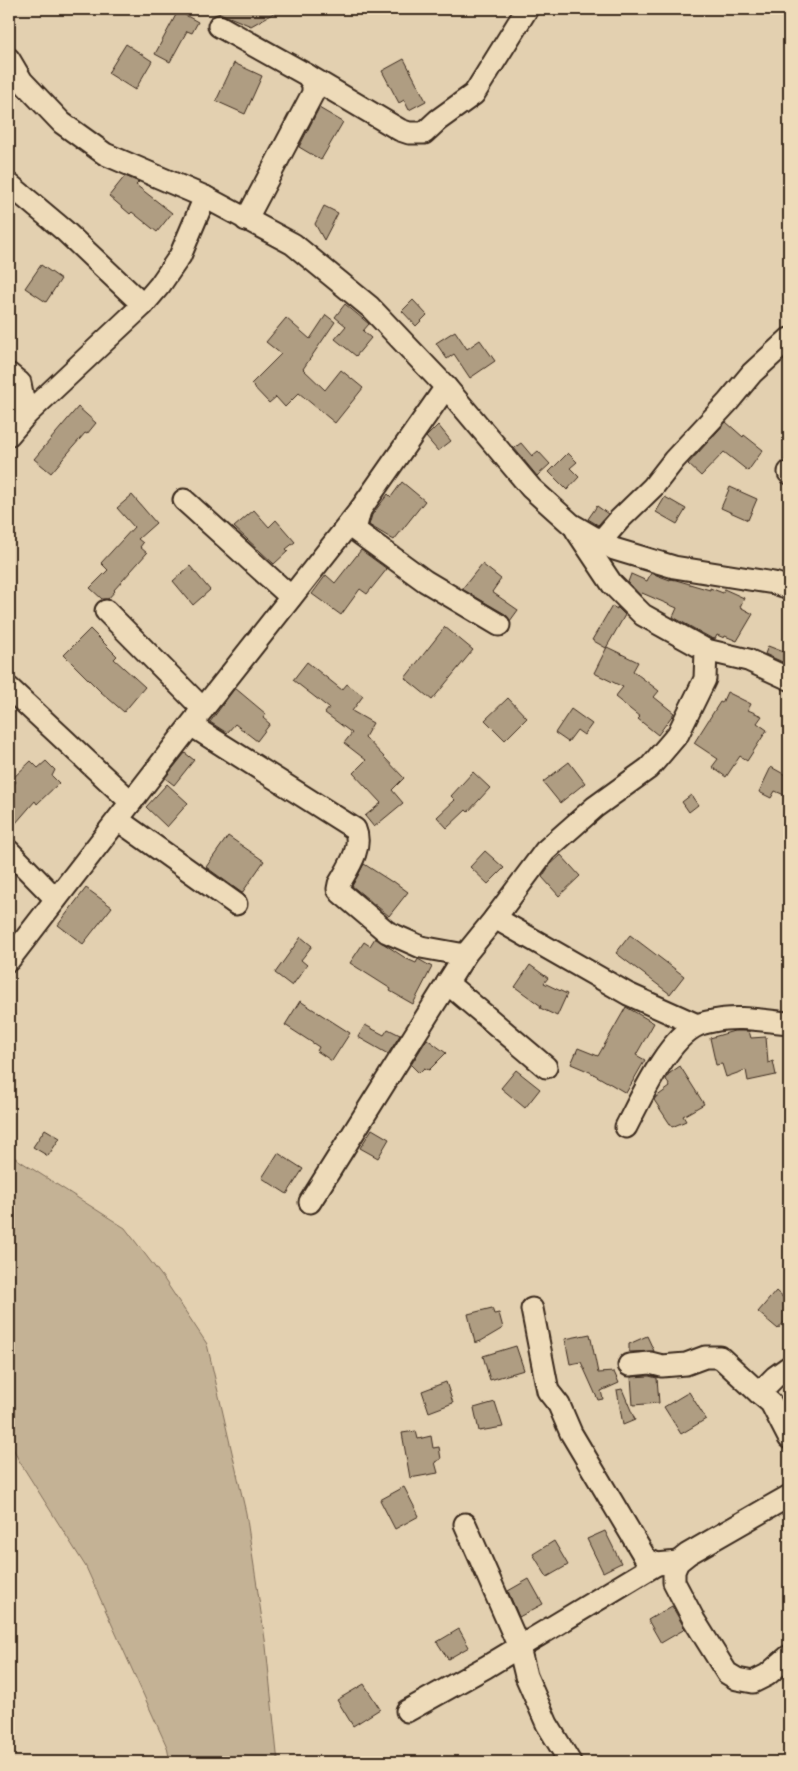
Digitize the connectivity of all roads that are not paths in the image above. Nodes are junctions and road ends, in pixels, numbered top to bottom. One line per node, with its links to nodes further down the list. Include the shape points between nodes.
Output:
1 (527, 9): 4 (street, via 474,94 424,133 400,130)
2 (219, 26): 4 (street)
3 (9, 59): 6 (street, via 22,81 62,123 105,154)
4 (306, 75): 7 (street, via 313,84 313,93)
5 (9, 184): 8 (street)
6 (205, 198): 7 (street); 8 (street, via 180,256)
7 (246, 220): 11 (street, via 292,244 370,307)
8 (143, 305): 12 (street)
9 (789, 339): 17 (street, via 752,373 653,487)
10 (9, 374): 12 (street, via 20,382)
11 (446, 387): 15 (street); 16 (street, via 531,488)
12 (26, 415): 13 (street)
13 (9, 435)
14 (184, 500): 19 (street)
15 (360, 510): 19 (street); 21 (street, via 355,530 425,581)
16 (572, 524): 17 (street); 22 (street, via 612,584 643,615)
17 (601, 541): 18 (street, via 674,567)
18 (789, 588)
19 (291, 598): 25 (street)
20 (106, 611): 25 (street)
21 (499, 625)
22 (706, 650): 23 (street, via 748,660); 31 (street, via 705,680 678,734 649,768 595,807 545,851)
23 (789, 679)
24 (9, 688): 26 (street)
25 (200, 713): 26 (street); 32 (street, via 198,729 355,829 358,841 339,884 341,893 387,932 422,947)
26 (131, 802): 27 (street)
27 (118, 820): 29 (street); 30 (street)
28 (9, 851): 29 (street)
29 (56, 900): 33 (street)
30 (236, 904)
31 (495, 918): 32 (street); 36 (street, via 628,994)
32 (465, 955): 34 (street)
33 (9, 960)
34 (447, 983): 37 (street); 39 (street)
35 (789, 1023): 36 (street, via 730,1019)
36 (697, 1025): 38 (street, via 680,1039 661,1063)
37 (546, 1067)
38 (626, 1127)
39 (310, 1202)
40 (532, 1310): 48 (street, via 548,1391 646,1559)
41 (629, 1366): 43 (street, via 686,1364 705,1357 720,1357)
42 (789, 1367): 43 (street)
43 (759, 1393): 44 (street, via 771,1402)
44 (789, 1438)
45 (789, 1496): 47 (street)
46 (464, 1524): 49 (street)
47 (678, 1562): 48 (street); 50 (street, via 674,1582 727,1673 752,1682 767,1675)
48 (657, 1564): 49 (street)
49 (518, 1647): 51 (street); 52 (street, via 526,1676)
50 (789, 1656)
51 (407, 1710)
52 (570, 1762)

